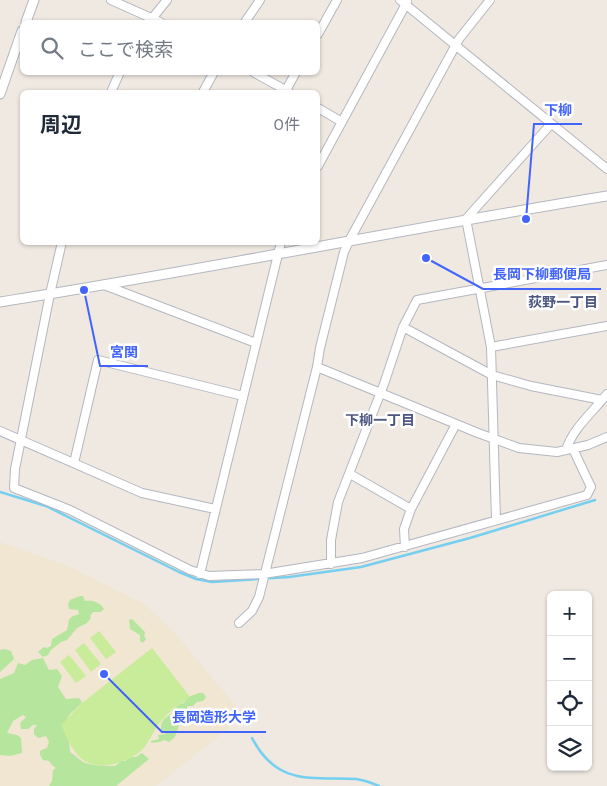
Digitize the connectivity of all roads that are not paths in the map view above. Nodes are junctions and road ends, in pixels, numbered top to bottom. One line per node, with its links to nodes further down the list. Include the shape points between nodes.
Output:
1 (34, 0): 8 (street)
2 (167, 0): 10 (street)
3 (260, 0): 11 (street)
4 (337, 0): 12 (street)
5 (490, 0): 14 (street)
6 (114, 1): 9 (street)
7 (405, 2): 14 (street); 25 (street)
8 (27, 20)
9 (152, 20)
10 (155, 20)
11 (246, 20)
12 (320, 30)
13 (20, 37): 23 (street)
14 (455, 46): 26 (street); 31 (street)
15 (119, 75): 19 (street)
16 (212, 75): 20 (street)
17 (258, 75): 21 (street)
18 (295, 75): 22 (street)
19 (112, 90)
20 (204, 90)
21 (284, 90)
22 (288, 90)
23 (0, 94)
24 (320, 109): 25 (street)
25 (342, 122): 27 (street)
26 (551, 124): 28 (street); 30 (street)
27 (320, 162)
28 (607, 168)
29 (607, 196): 30 (street)
30 (466, 219): 31 (street); 37 (street)
31 (349, 241): 34 (street); 44 (street)
32 (61, 245): 38 (street)
33 (281, 245): 34 (street)
34 (278, 254): 36 (street); 42 (street)
35 (607, 265): 37 (street)
36 (103, 284): 38 (street); 42 (street)
37 (480, 288): 41 (street, via 417,300); 43 (street)
38 (50, 294): 39 (street); 53 (street)
39 (0, 302)
40 (607, 326): 43 (street)
41 (403, 328): 45 (street); 46 (street)
42 (256, 343): 47 (street)
43 (491, 347): 45 (street)
44 (317, 368): 46 (street); 63 (street)
45 (492, 375): 48 (street, via 531,386); 52 (street)
46 (381, 393): 49 (street); 56 (street)
47 (244, 396): 55 (street, via 98,360); 57 (street)
48 (604, 397): 54 (street, via 569,440)
49 (456, 424): 52 (street); 58 (street)
50 (0, 430): 53 (street)
51 (607, 437): 54 (street)
52 (493, 439): 54 (street, via 530,450); 59 (street)
53 (21, 440): 55 (street); 62 (street, via 14,488 70,510)
54 (570, 450): 59 (street, via 591,487 587,495)
55 (74, 462): 57 (street, via 142,493)
56 (350, 474): 58 (street); 61 (street, via 335,514)
57 (215, 509): 62 (street)
58 (412, 509): 60 (street, via 404,529)
59 (496, 520): 60 (street)
60 (405, 547): 61 (street)
61 (331, 564): 63 (street)
62 (200, 574): 63 (street)
63 (264, 574): 64 (street, via 255,607)
64 (239, 623)

